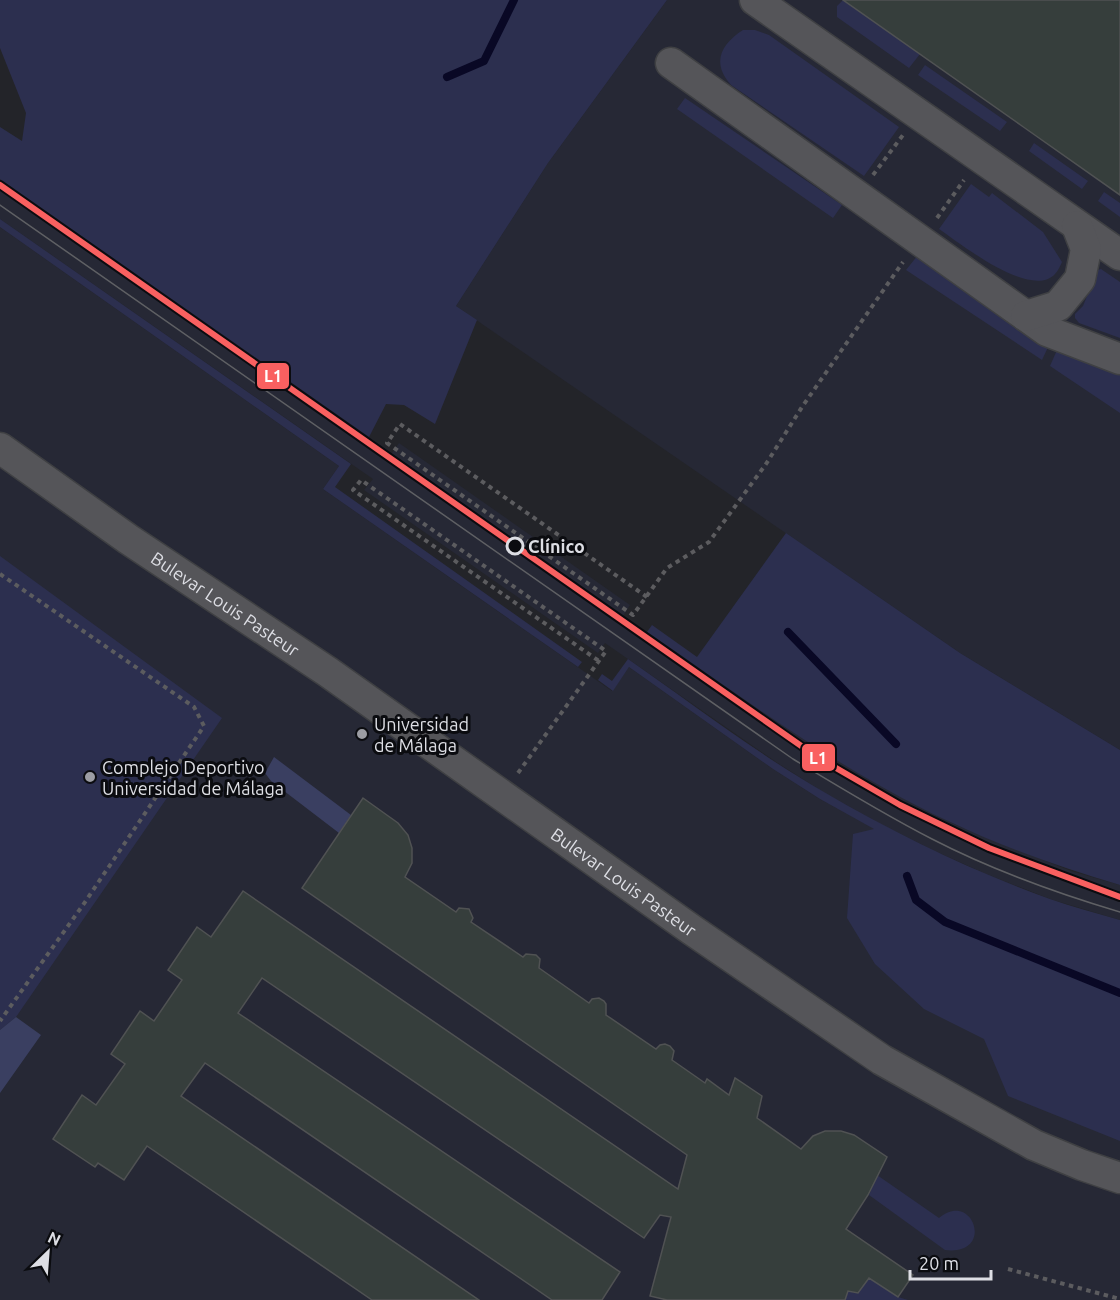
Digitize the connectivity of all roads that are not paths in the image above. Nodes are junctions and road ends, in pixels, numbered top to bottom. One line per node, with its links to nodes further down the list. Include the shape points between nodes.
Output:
1 (755, 0): 3 (street)
2 (671, 63): 5 (street)
3 (1077, 226): 4 (street); 5 (street, via 1086,249 1080,279 1058,306)
4 (1120, 255)
5 (1026, 316): 6 (street, via 1047,331)
6 (1120, 359)
7 (0, 448): 8 (street, Bulevar Louis Pasteur, via 882,1060 1034,1145)
8 (1120, 1178)

